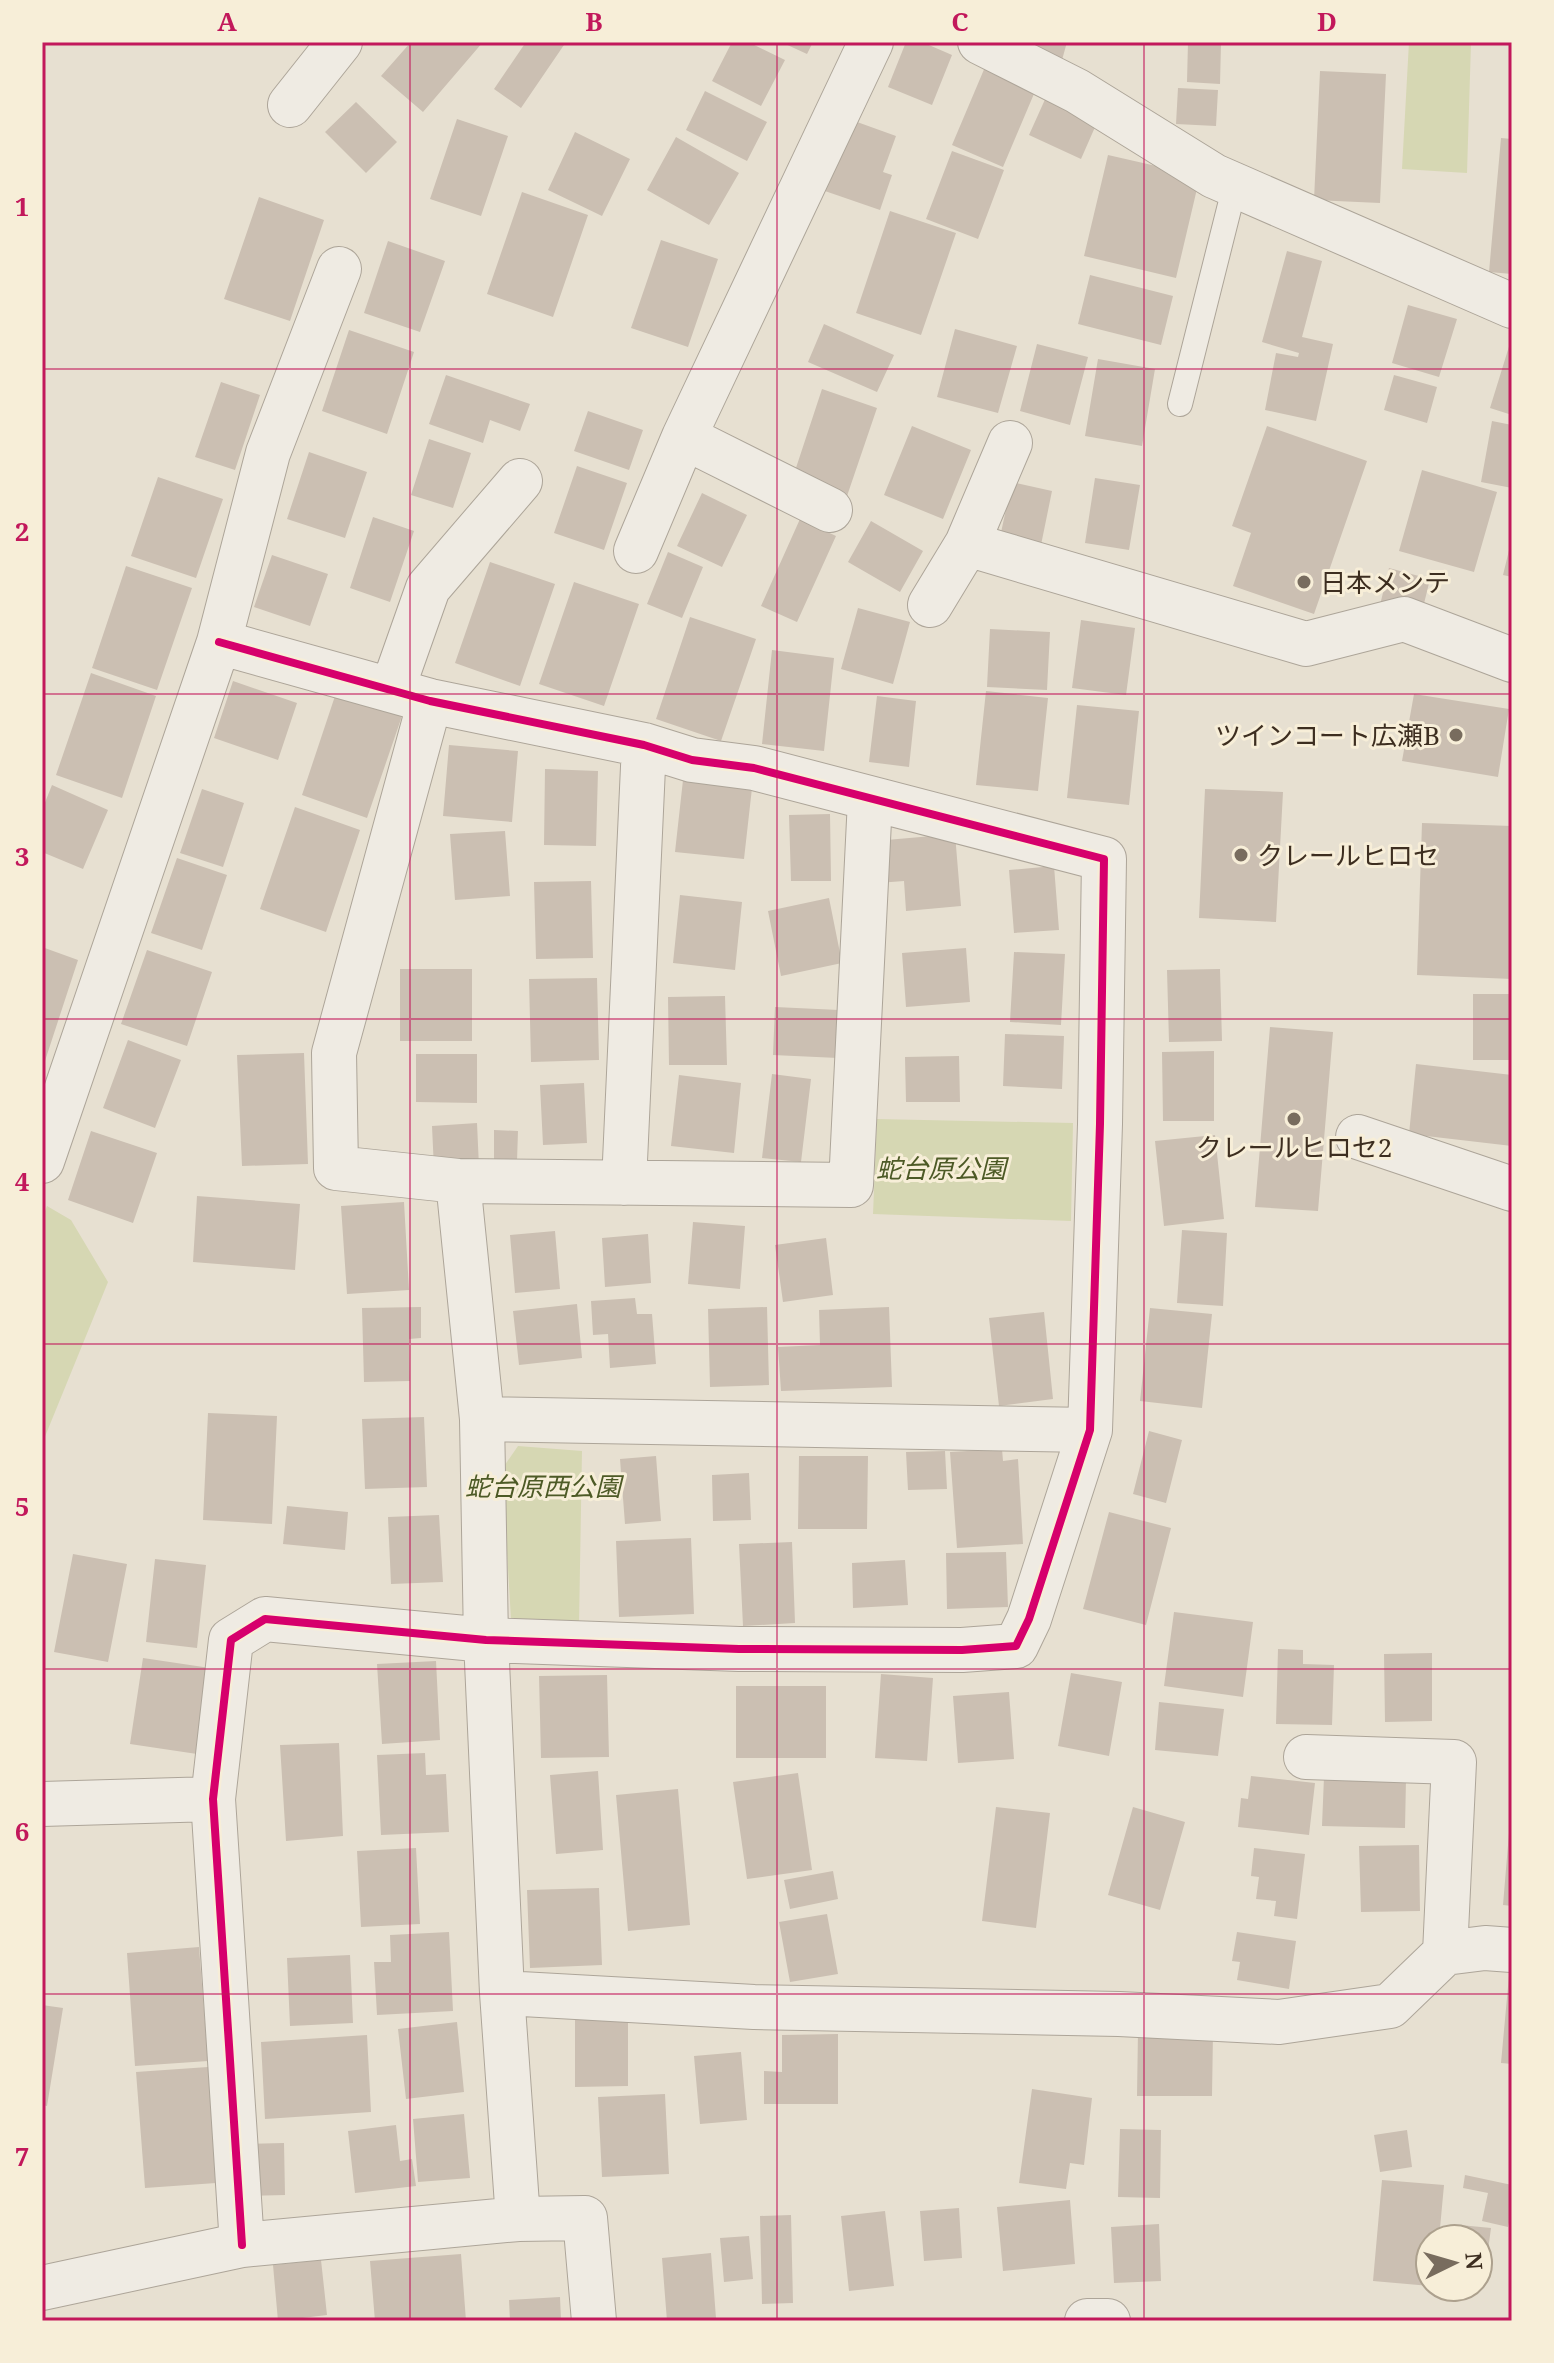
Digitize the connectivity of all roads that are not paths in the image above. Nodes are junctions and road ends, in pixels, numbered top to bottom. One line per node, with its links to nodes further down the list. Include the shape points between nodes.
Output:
1 (340, 42): 4 (street)
2 (871, 42): 9 (street)
3 (980, 42): 5 (street, via 1077,91)
4 (290, 105)
5 (1235, 185): 7 (street); 8 (lane)
6 (339, 269): 16 (street, via 268,453)
7 (1512, 306)
8 (1180, 404)
9 (684, 437): 12 (street); 14 (street)
10 (1010, 443): 13 (street)
11 (520, 481): 18 (street, via 428,588)
12 (830, 510)
13 (967, 544): 15 (street); 17 (street, via 1306,644 1404,619)
14 (636, 551)
15 (930, 605)
16 (219, 642): 18 (street); 22 (street)
17 (1512, 660)
18 (411, 696): 19 (street); 23 (street, via 334,1053 336,1168)
19 (644, 745): 20 (street); 24 (street)
20 (870, 800): 24 (street, via 851,1185); 27 (street, via 1104,859)
21 (1358, 1137): 25 (street)
22 (42, 1161)
23 (458, 1181): 24 (street); 26 (street)
24 (624, 1183)
25 (1512, 1189)
26 (482, 1419): 27 (street); 28 (street)
27 (1090, 1430): 28 (street, via 1016,1646 754,1649)
28 (486, 1640): 30 (street, via 265,1619 231,1640); 34 (street)
29 (1306, 1757): 33 (street, via 1454,1762)
30 (213, 1799): 31 (street); 36 (street)
31 (42, 1804)
32 (1512, 1950): 33 (street)
33 (1445, 1953): 34 (street, via 1390,2006 1279,2022 754,2007)
34 (502, 1993): 35 (street)
35 (518, 2219): 36 (street); 38 (street, via 585,2218)
36 (242, 2245): 37 (street)
37 (42, 2288)
38 (594, 2321)
39 (1087, 2321): 40 (street)
40 (1108, 2321)

